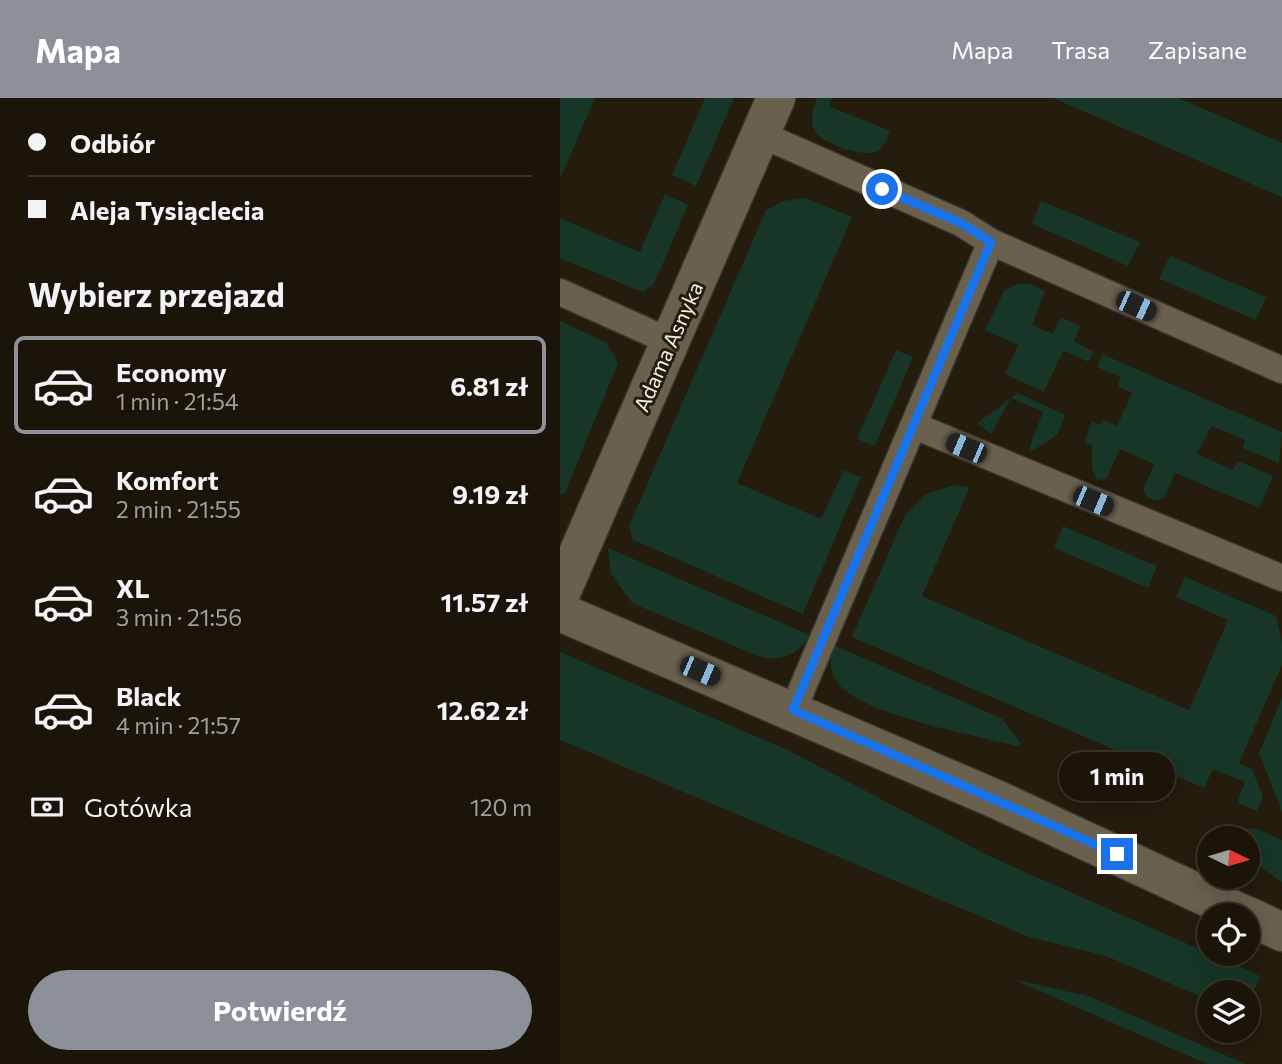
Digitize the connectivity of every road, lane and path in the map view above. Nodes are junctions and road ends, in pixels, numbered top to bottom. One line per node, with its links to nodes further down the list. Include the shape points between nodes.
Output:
1 (776, 98): 2 (street, Adama Asnyka)
2 (760, 134): 3 (lane, via 961,223); 5 (street, Adama Asnyka)
3 (991, 242): 6 (lane); 7 (lane)
4 (560, 292): 5 (lane)
5 (671, 342): 9 (street, Adama Asnyka)
6 (1282, 370)
7 (915, 426): 8 (lane); 11 (lane)
8 (1282, 578)
9 (560, 595)
10 (560, 612): 11 (street)
11 (793, 710): 12 (street)
12 (1219, 903)
13 (1260, 922): 14 (street)
14 (1282, 932)

